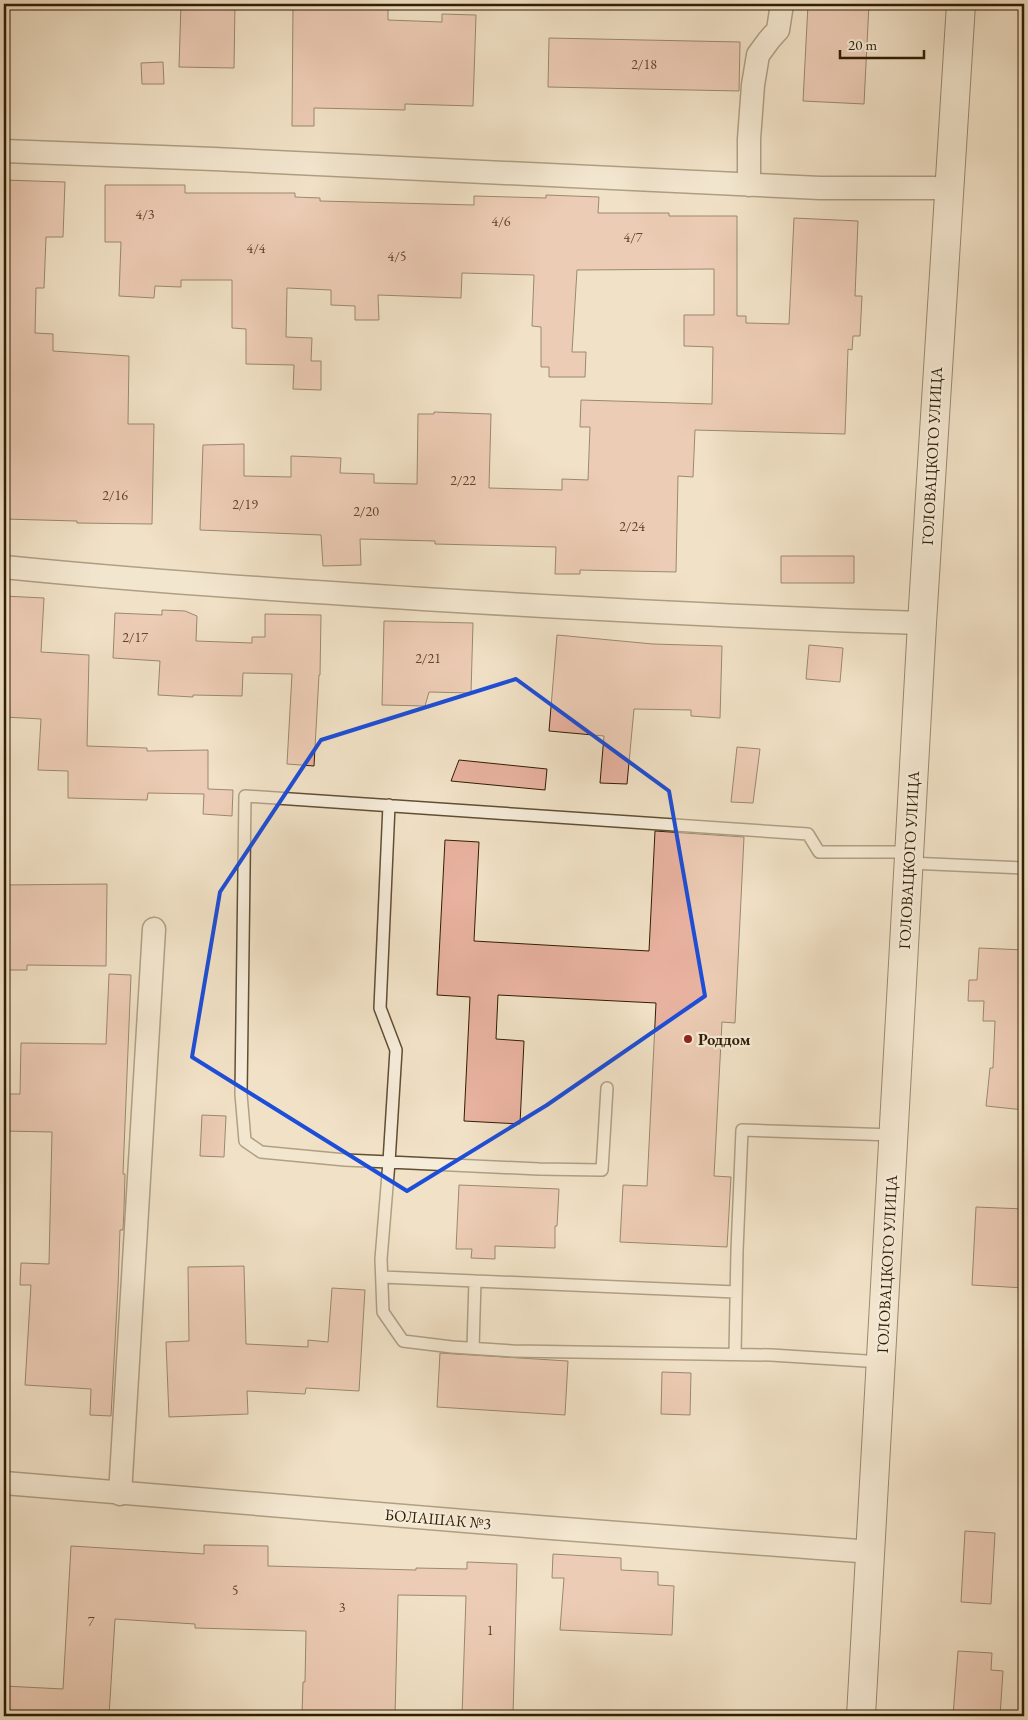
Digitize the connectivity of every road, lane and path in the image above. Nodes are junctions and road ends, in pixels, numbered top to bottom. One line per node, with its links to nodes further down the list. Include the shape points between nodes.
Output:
1 (782, 4): 4 (street, via 778,30 758,55 753,85)
2 (961, 4): 5 (main road, ГОЛОВАЦКОГО УЛИЦА)
3 (4, 151): 4 (street)
4 (750, 185): 5 (street)
5 (948, 188): 7 (main road, ГОЛОВАЦКОГО УЛИЦА)
6 (4, 567): 7 (street, via 568,608)
7 (922, 624): 9 (main road, ГОЛОВАЦКОГО УЛИЦА)
8 (389, 806): 9 (lane, via 808,834 819,852); 14 (lane, via 380,1008 396,1050); 14 (lane, via 246,796 242,1094 245,1140 261,1152)
9 (909, 858): 10 (lane); 13 (main road, ГОЛОВАЦКОГО УЛИЦА)
10 (1024, 868)
11 (154, 929): 22 (street)
12 (607, 1088): 14 (lane, via 602,1170)
13 (894, 1135): 17 (lane, via 742,1130); 20 (main road, ГОЛОВАЦКОГО УЛИЦА)
14 (389, 1162): 15 (lane)
15 (382, 1277): 16 (lane); 18 (lane, via 383,1312 403,1341)
16 (476, 1281): 17 (lane); 18 (lane)
17 (736, 1292): 19 (lane)
18 (474, 1348): 19 (lane)
19 (735, 1354): 20 (lane)
20 (882, 1362): 23 (main road, ГОЛОВАЦКОГО УЛИЦА)
21 (4, 1484): 22 (street, БОЛАШАК №3)
22 (120, 1494): 23 (street, БОЛАШАК №3)
23 (872, 1552): 24 (main road, ГОЛОВАЦКОГО УЛИЦА)
24 (862, 1716)

